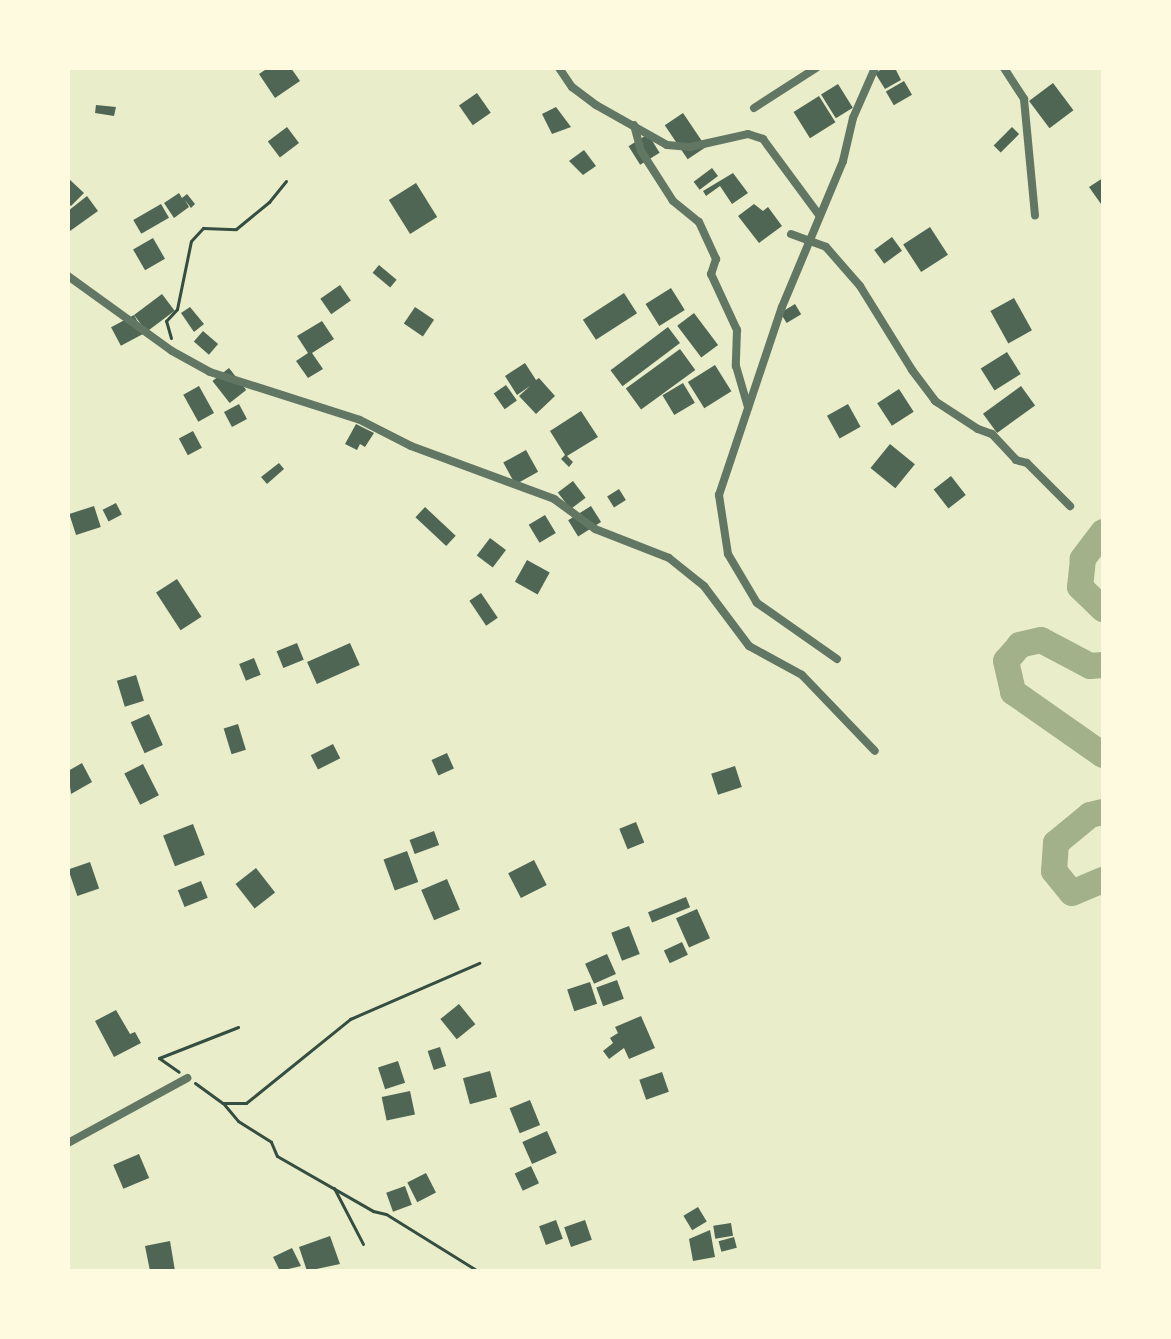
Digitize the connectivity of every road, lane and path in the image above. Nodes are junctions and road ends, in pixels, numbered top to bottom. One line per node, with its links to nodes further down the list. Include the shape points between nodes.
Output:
1 (559, 68): 6 (street, via 572,87 596,105)
2 (816, 68): 5 (street)
3 (875, 68): 8 (street)
4 (1004, 68): 9 (street, via 1024,99)
5 (754, 108)
6 (634, 124): 8 (street, via 667,145 690,147 748,134 763,139); 14 (street, via 641,151 673,201 699,222 716,259 711,274 737,330 736,366)
7 (286, 181): 13 (path, via 236,229 203,228 191,241 177,309 166,321)
8 (819, 215): 11 (street)
9 (1035, 215)
10 (791, 234): 11 (street)
11 (810, 243): 14 (street); 15 (street, via 826,247 860,286 935,401 992,434)
12 (68, 276): 13 (street)
13 (172, 351): 17 (street, via 210,372 360,420 411,446 554,499 595,529 669,558 704,586 749,646 802,675)
14 (748, 407): 16 (street, via 719,495 728,554 757,603)
15 (1070, 506)
16 (837, 659)
17 (875, 751)
18 (479, 963): 23 (path, via 350,1019 246,1103 223,1103 238,1121 271,1142 277,1156)
19 (238, 1027): 20 (path)
20 (159, 1058)
21 (187, 1078): 22 (street)
22 (68, 1143)
23 (334, 1188): 24 (path); 25 (path)
24 (363, 1244)
25 (478, 1271)

